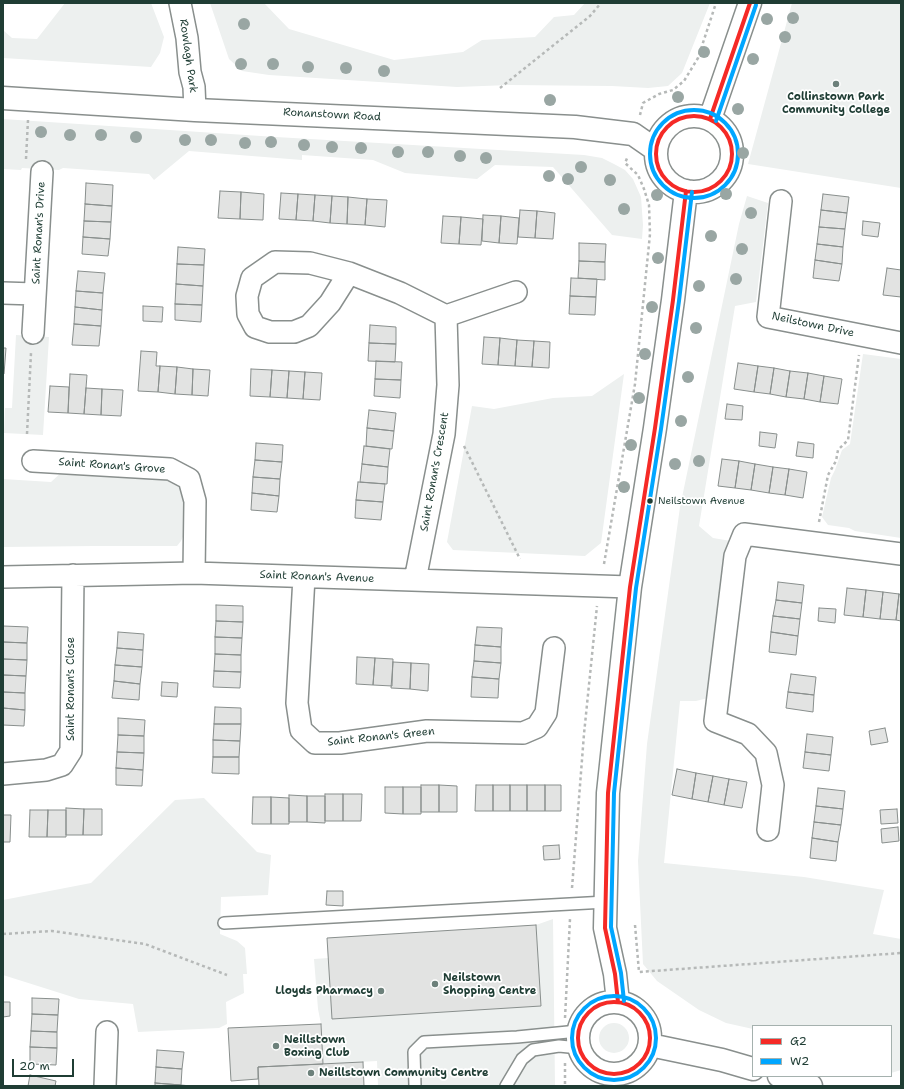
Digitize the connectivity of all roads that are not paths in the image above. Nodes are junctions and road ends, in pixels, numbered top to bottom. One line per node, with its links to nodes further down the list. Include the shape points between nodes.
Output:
1 (180, 3): 4 (street, Rowlagh Park, via 194,87)
2 (750, 3): 5 (street)
3 (3, 98): 4 (street, Ronanstown Road)
4 (195, 110): 6 (street, Ronanstown Road, via 575,127 632,134)
5 (710, 119): 6 (street, via 690,116 678,118 661,134); 8 (street, via 722,127 729,137 732,161 728,172 710,189)
6 (656, 150): 8 (street, via 660,172 675,187)
7 (34, 168): 13 (street, Saint Ronan's Drive)
8 (686, 191): 24 (street, via 656,421)
9 (781, 201): 16 (street, Neilstown Drive, via 768,317)
10 (349, 273): 10 (street, via 310,263 275,262 252,278 247,296 248,314 255,328 270,332 294,332 309,326 330,303); 14 (street, via 400,293)
11 (516, 292): 14 (street)
12 (3, 293): 13 (street, Saint Ronan's Drive)
13 (35, 294): 15 (street, Saint Ronan's Drive)
14 (446, 316): 23 (street, Saint Ronan's Crescent, via 448,385 444,434)
15 (33, 333)
16 (901, 343)
17 (33, 461): 19 (street, Saint Ronan's Grove, via 170,469 189,479 195,501)
18 (901, 554): 27 (street, via 744,534 734,556 715,720 748,734 766,753 773,785)
19 (194, 573): 20 (street, Saint Ronan's Avenue); 22 (street, Saint Ronan's Avenue)
20 (72, 575): 21 (street, Saint Ronan's Avenue); 26 (street, Saint Ronan's Close, via 71,751 62,765 46,770)
21 (3, 577)
22 (304, 577): 23 (street, Saint Ronan's Avenue); 25 (street, Saint Ronan's Green, via 297,703 301,730 315,743 340,743 427,731 523,733 537,727 546,713)
23 (415, 580): 24 (street, Saint Ronan's Avenue)
24 (630, 587): 28 (street, via 608,793)
25 (554, 648)
26 (3, 774)
27 (768, 830)
28 (606, 902): 29 (lane); 30 (street, via 605,928)
29 (224, 923)
30 (618, 1002): 32 (street, via 593,1008); 33 (street, via 632,1007 644,1018 650,1030)
31 (107, 1032): 37 (street)
32 (571, 1040): 36 (street, via 588,1065); 38 (lane, via 517,1037 424,1042 414,1052); 39 (lane, via 533,1050 522,1060)
33 (650, 1045): 34 (street); 36 (street, via 647,1055 640,1064)
34 (752, 1069)
35 (782, 1077): 40 (street)
36 (608, 1080)
37 (105, 1086)
38 (415, 1086)
39 (506, 1086)
40 (810, 1086)

